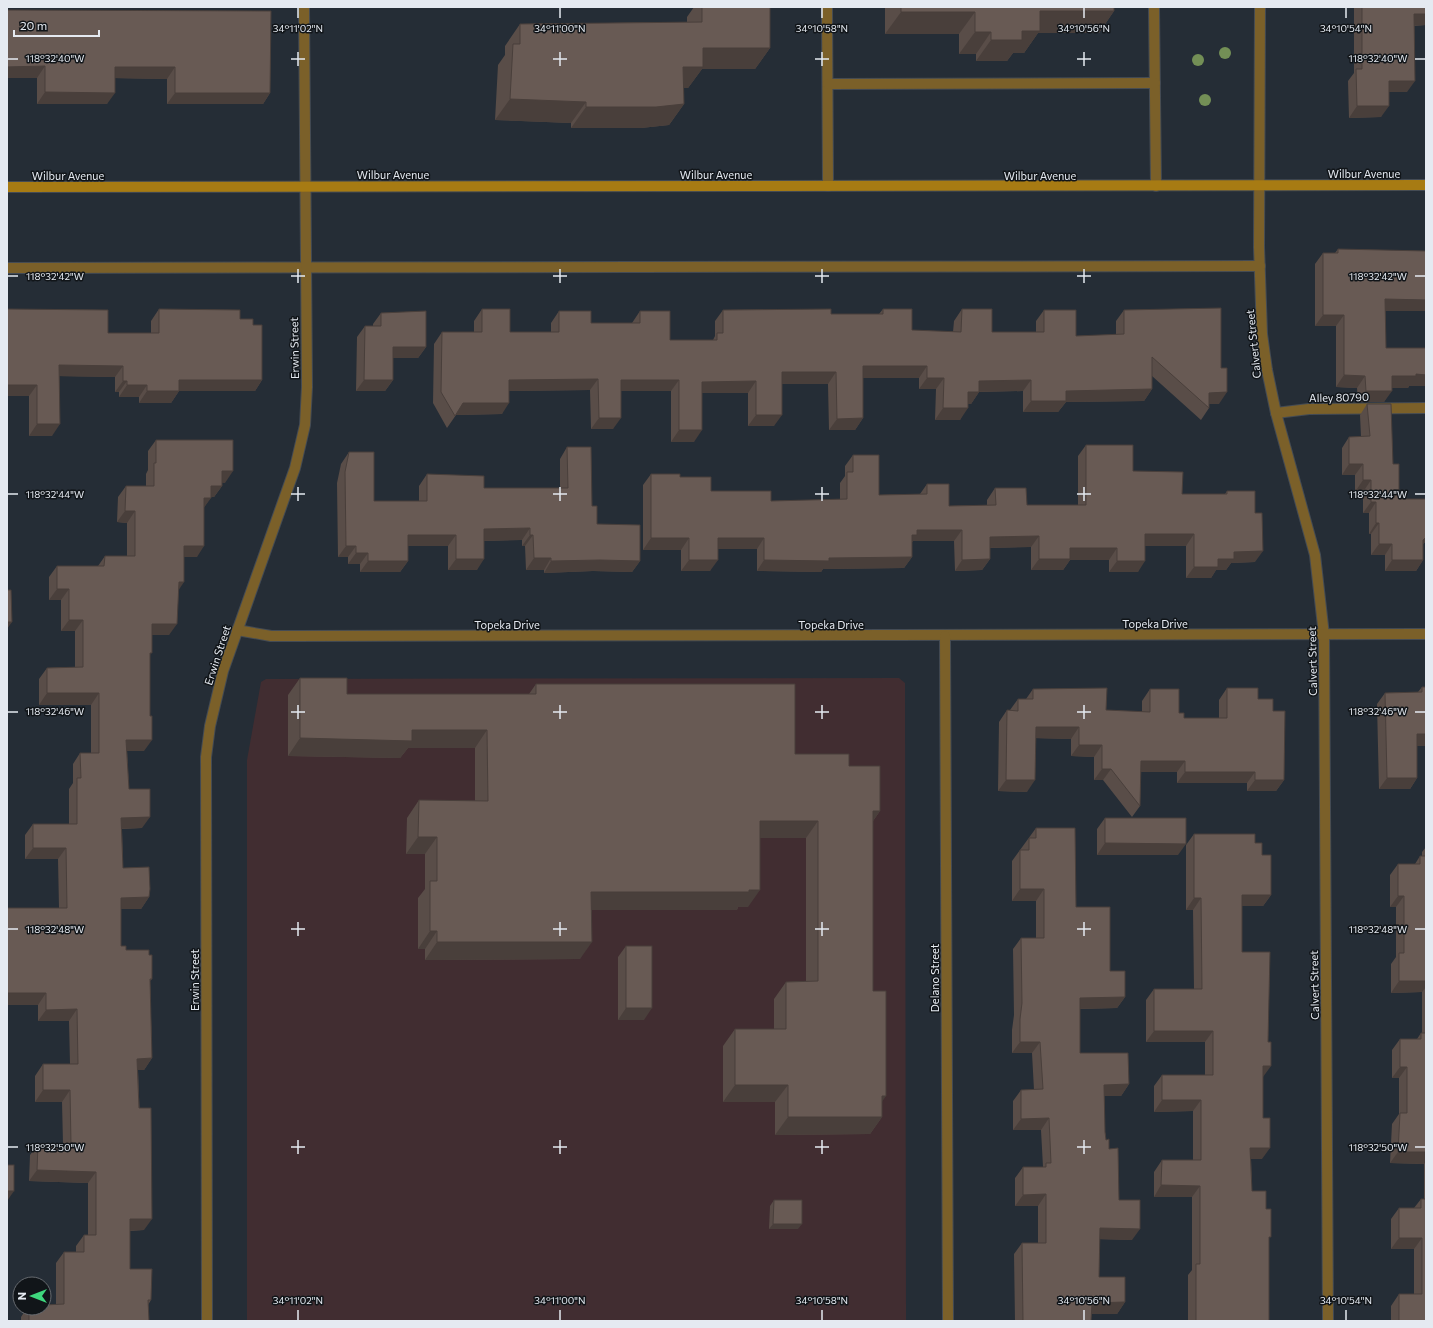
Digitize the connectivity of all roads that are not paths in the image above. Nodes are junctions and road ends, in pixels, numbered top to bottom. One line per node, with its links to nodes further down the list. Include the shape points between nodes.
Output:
1 (304, 7): 12 (street, Erwin Street)
2 (827, 7): 6 (street)
3 (1154, 7): 5 (street)
4 (1260, 7): 10 (street, Calvert Street)
5 (1155, 83): 6 (street); 9 (street)
6 (828, 84): 8 (street)
7 (1426, 185): 10 (main road, Wilbur Avenue)
8 (828, 186): 9 (main road, Wilbur Avenue); 12 (main road, Wilbur Avenue)
9 (1156, 186): 10 (main road, Wilbur Avenue)
10 (1260, 186): 13 (street, Calvert Street)
11 (7, 187): 12 (main road, Wilbur Avenue)
12 (305, 187): 14 (street, Erwin Street)
13 (1260, 266): 14 (street); 17 (street, Calvert Street, via 1263,341)
14 (305, 267): 15 (street); 18 (street, Erwin Street, via 305,425 295,468)
15 (7, 268)
16 (1426, 408): 17 (street, Alley 80790, via 1309,409)
17 (1276, 413): 20 (street, Calvert Street, via 1315,555)
18 (237, 630): 21 (street, Topeka Drive, via 271,636); 22 (street, Erwin Street, via 219,686 206,757)
19 (1426, 634): 20 (street, Topeka Drive)
20 (1324, 635): 21 (street, Topeka Drive); 24 (street, Calvert Street)
21 (945, 636): 23 (street, Delano Street)
22 (207, 1321)
23 (948, 1321)
24 (1328, 1321)

